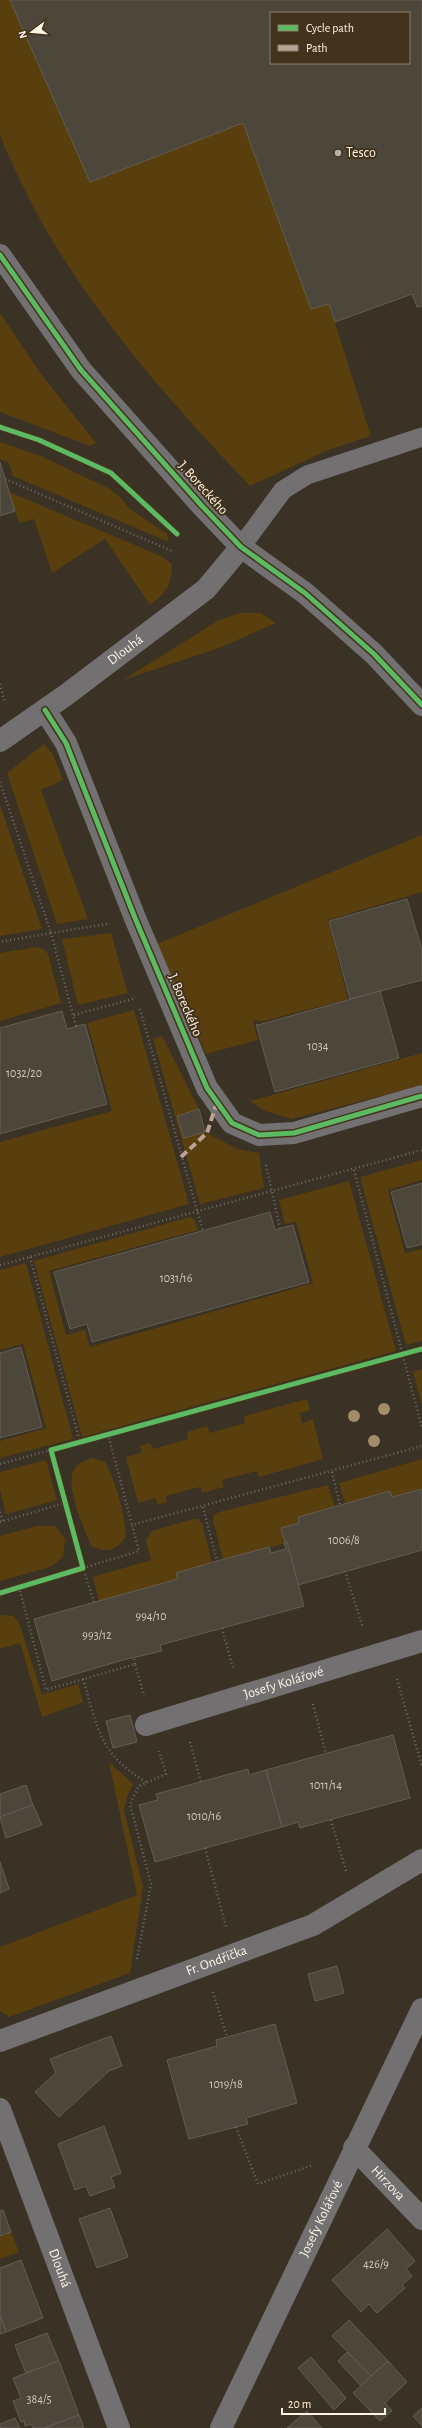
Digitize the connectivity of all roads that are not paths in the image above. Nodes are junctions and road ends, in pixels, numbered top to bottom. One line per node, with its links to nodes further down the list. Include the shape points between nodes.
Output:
1 (0, 255): 3 (street, J. Boreckého, via 81,370)
2 (422, 437): 3 (lane, via 306,475 283,490)
3 (241, 547): 4 (street, J. Boreckého, via 305,593 374,654); 5 (street, Dlouhá, via 206,589)
4 (422, 705)
5 (45, 710): 6 (street, Dlouhá); 7 (street, J. Boreckého, via 66,743 135,918 207,1088 232,1123 259,1135 294,1133)
6 (0, 741)
7 (422, 1096)
8 (422, 1641): 9 (street, Josefy Kolářové)
9 (149, 1724)
10 (422, 1860): 12 (street, Fr. Ondříčka, via 313,1925)
11 (422, 2009): 14 (street, Josefy Kolářové)
12 (0, 2041)
13 (0, 2109): 16 (street, Dlouhá)
14 (354, 2148): 15 (street, Hirzova); 17 (street, Josefy Kolářové)
15 (422, 2219)
16 (119, 2428)
17 (221, 2428)

